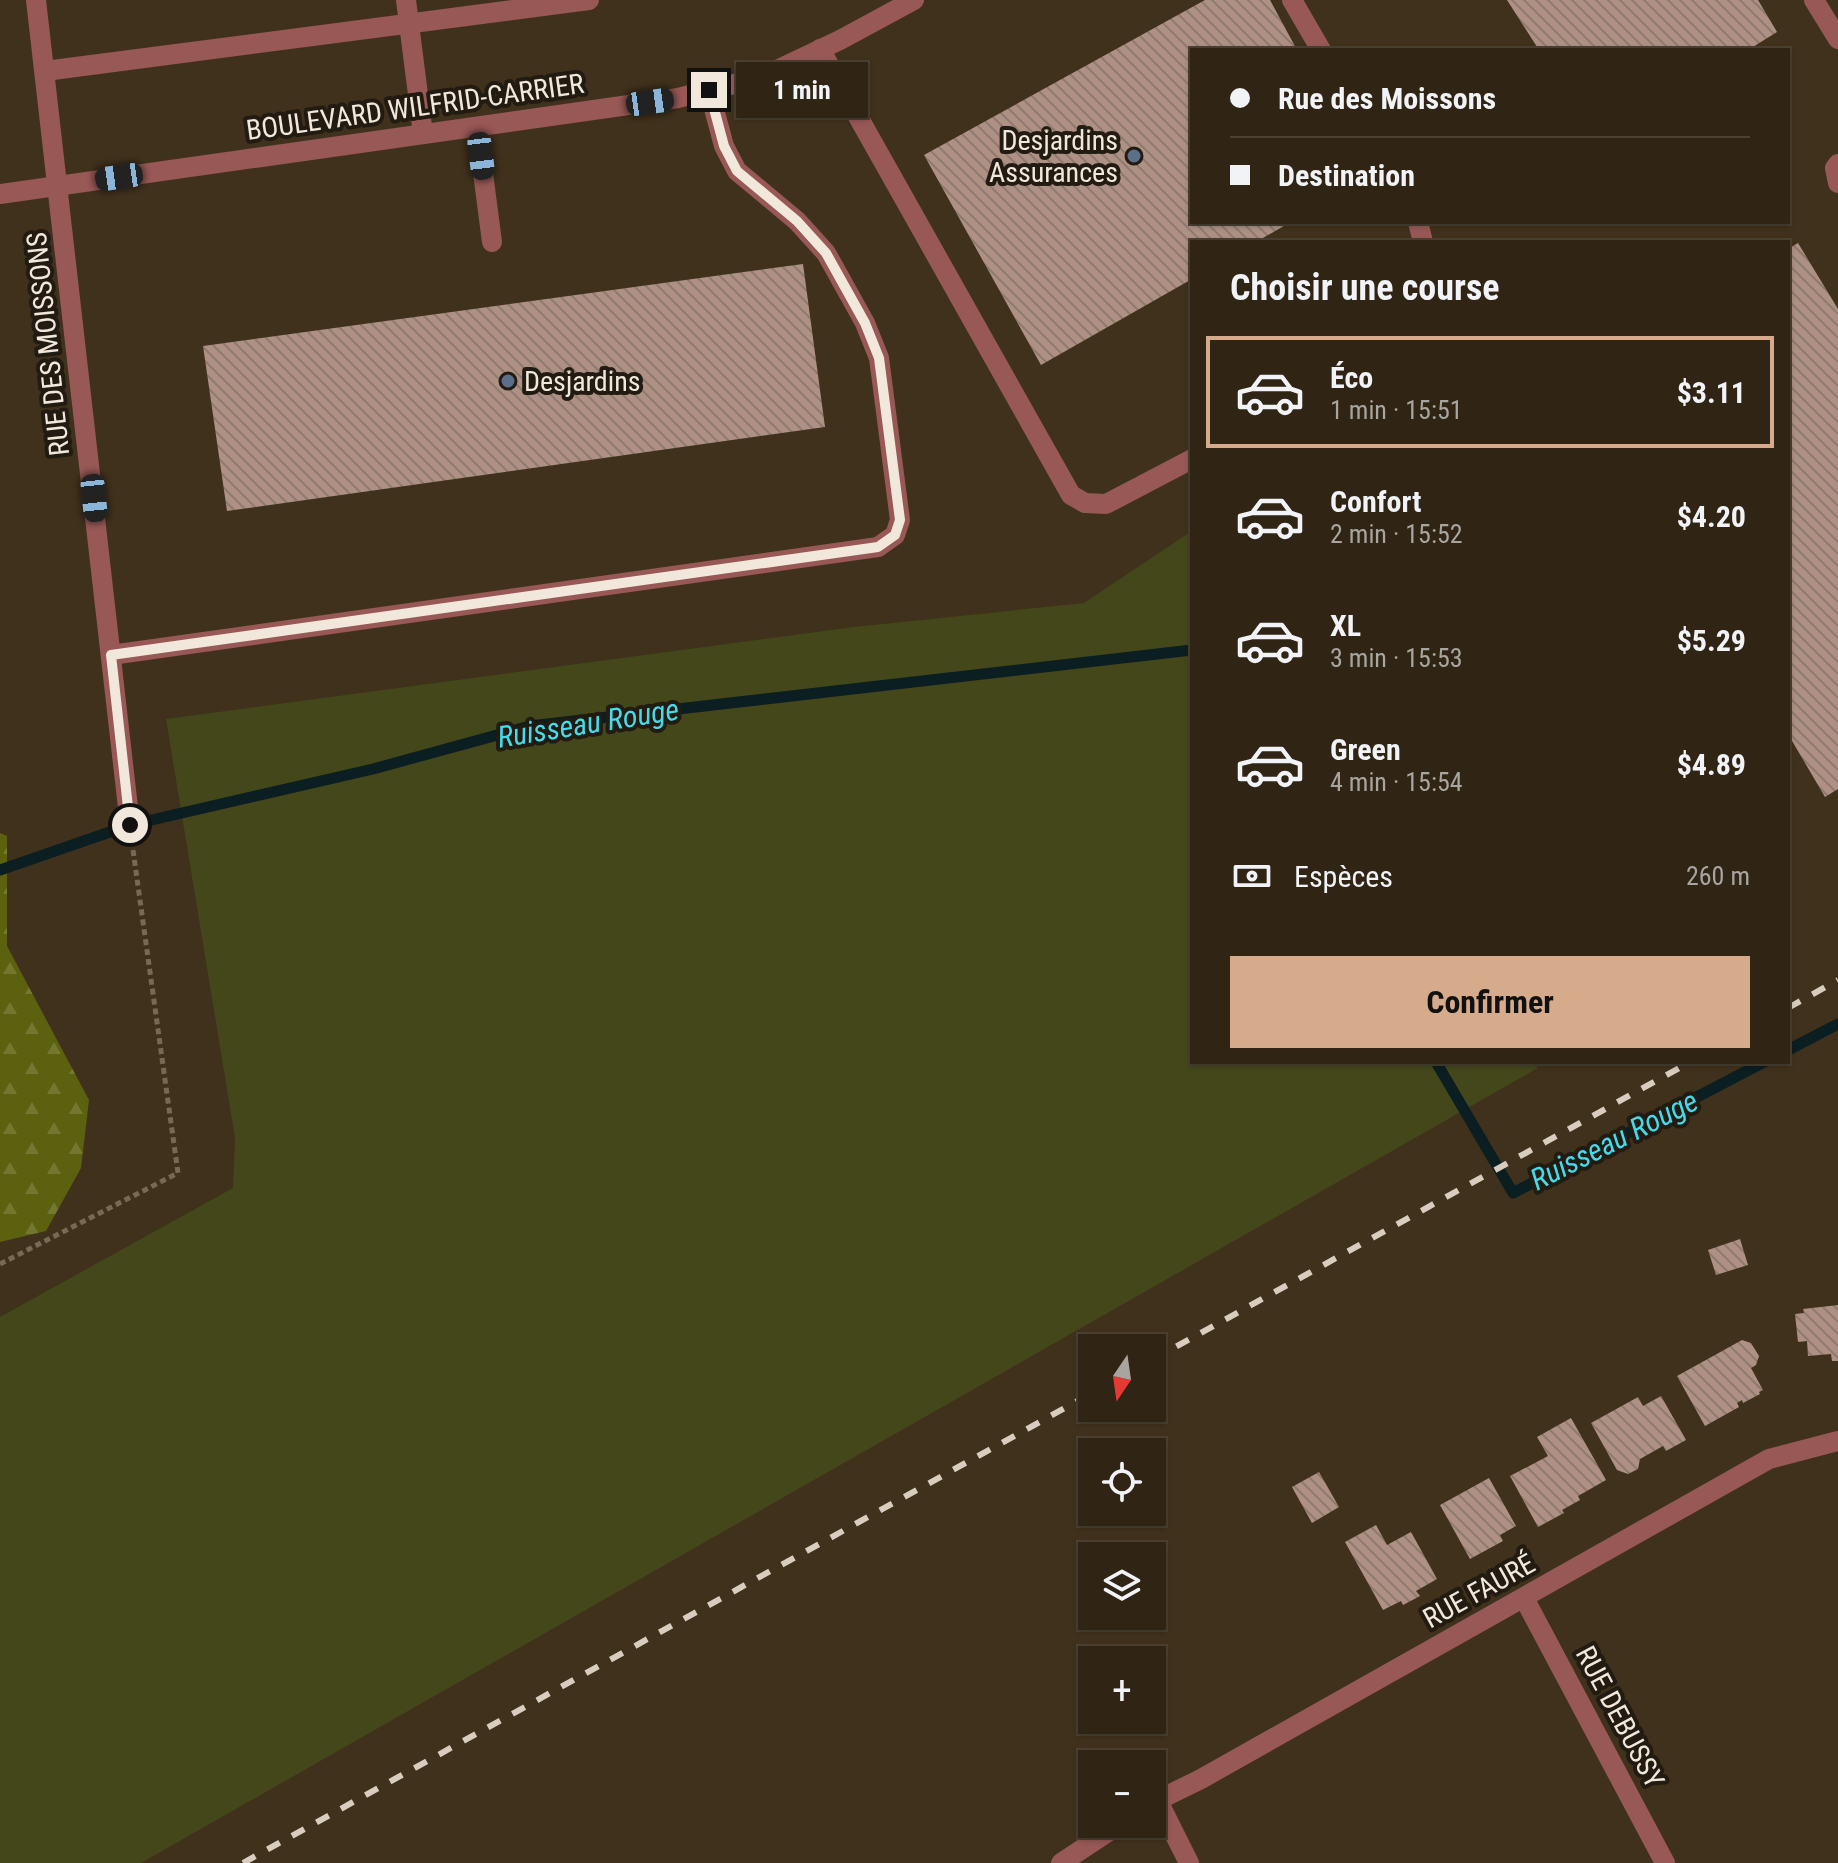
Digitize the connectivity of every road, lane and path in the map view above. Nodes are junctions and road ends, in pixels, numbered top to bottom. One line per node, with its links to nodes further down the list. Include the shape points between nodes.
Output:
1 (36, 0): 11 (street, RUE DES MOISSONS)
2 (406, 0): 7 (street)
3 (589, 0): 7 (street)
4 (914, 0): 10 (street, BOULEVARD WILFRID-CARRIER)
5 (1292, 0): 9 (street)
6 (1814, 0): 8 (street)
7 (409, 24): 11 (street); 14 (street)
8 (1838, 39)
9 (1320, 48)
10 (820, 49): 12 (street, BOULEVARD WILFRID-CARRIER, via 762,77); 20 (street, via 1071,495 1085,503 1106,504)
11 (45, 71): 17 (street, RUE DES MOISSONS)
12 (709, 90): 13 (street, BOULEVARD WILFRID-CARRIER); 21 (street, via 724,146 737,171 826,253 865,323 879,358 900,520 895,535 878,547)
13 (477, 127): 14 (street, BOULEVARD WILFRID-CARRIER); 19 (street)
14 (423, 134): 17 (street, BOULEVARD WILFRID-CARRIER)
15 (1838, 164): 16 (street)
16 (1838, 183)
17 (59, 186): 18 (street, BOULEVARD WILFRID-CARRIER); 21 (street, RUE DES MOISSONS)
18 (0, 194)
19 (492, 242)
20 (1190, 460)
21 (111, 655): 22 (street, RUE DES MOISSONS)
22 (130, 825): 23 (path, via 178,1173)
23 (0, 1264)
24 (1838, 1441): 25 (street, RUE FAURÉ, via 1769,1459)
25 (1524, 1598): 26 (street, RUE FAURÉ); 31 (street, RUE DEBUSSY)
26 (1166, 1796)
27 (1166, 1821): 30 (street)
28 (1099, 1838): 29 (street)
29 (1061, 1863)
30 (1189, 1863)
31 (1665, 1863)

